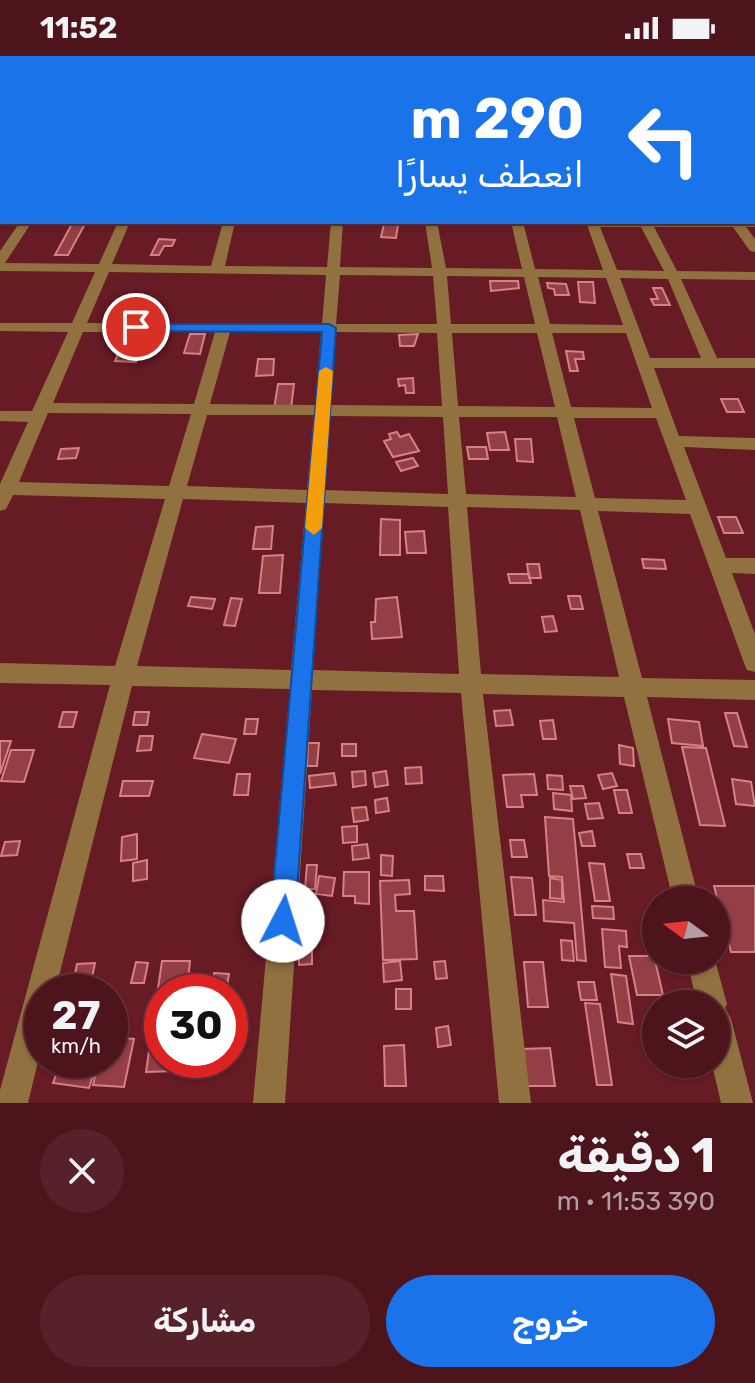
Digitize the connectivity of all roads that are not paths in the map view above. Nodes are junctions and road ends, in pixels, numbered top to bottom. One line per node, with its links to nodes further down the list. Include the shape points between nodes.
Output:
1 (25, 224): 11 (street)
2 (123, 224): 12 (street)
3 (228, 224): 13 (street)
4 (337, 224): 14 (street)
5 (431, 224): 15 (street)
6 (518, 224): 16 (street)
7 (593, 224): 17 (street)
8 (646, 224): 18 (street)
9 (737, 224): 10 (street)
10 (755, 248)
11 (0, 264): 12 (street)
12 (103, 268): 13 (street); 21 (street)
13 (217, 270): 14 (street)
14 (333, 272): 15 (street); 23 (street)
15 (440, 273): 16 (street); 24 (street)
16 (530, 274): 17 (street); 25 (street)
17 (611, 275): 18 (street); 26 (street)
18 (673, 276): 19 (street); 28 (street)
19 (755, 276)
20 (0, 327): 21 (street)
21 (77, 327): 22 (street); 34 (street)
22 (224, 328): 23 (street); 30 (street)
23 (329, 328): 24 (street); 31 (street)
24 (443, 328): 25 (street); 32 (street)
25 (545, 329): 26 (street); 33 (street)
26 (631, 329): 27 (street)
27 (644, 363): 28 (street); 35 (street)
28 (711, 363): 29 (street)
29 (752, 367)
30 (200, 409): 31 (street); 34 (street); 39 (street)
31 (323, 410): 32 (street); 41 (street)
32 (452, 411): 33 (street); 42 (street)
33 (565, 412): 35 (street); 43 (street)
34 (40, 413): 36 (street); 40 (street)
35 (662, 413): 37 (street)
36 (0, 416)
37 (673, 441): 38 (street); 44 (street)
38 (755, 444)
39 (176, 493): 40 (street); 41 (street); 49 (street)
40 (3, 496)
41 (316, 496): 42 (street); 50 (street)
42 (459, 500): 43 (street); 51 (street)
43 (587, 503): 44 (street); 52 (street)
44 (697, 507): 45 (street)
45 (719, 565): 46 (street); 47 (street)
46 (755, 566)
47 (755, 663)
48 (0, 673): 49 (street)
49 (123, 676): 50 (street); 56 (street)
50 (301, 679): 51 (street); 57 (street)
51 (471, 683): 52 (street); 58 (street)
52 (632, 687): 53 (street); 54 (street)
53 (755, 690)
54 (682, 886)
55 (730, 1075): 59 (street)
56 (12, 1103)
57 (269, 1103)
58 (515, 1103)
59 (737, 1103)

